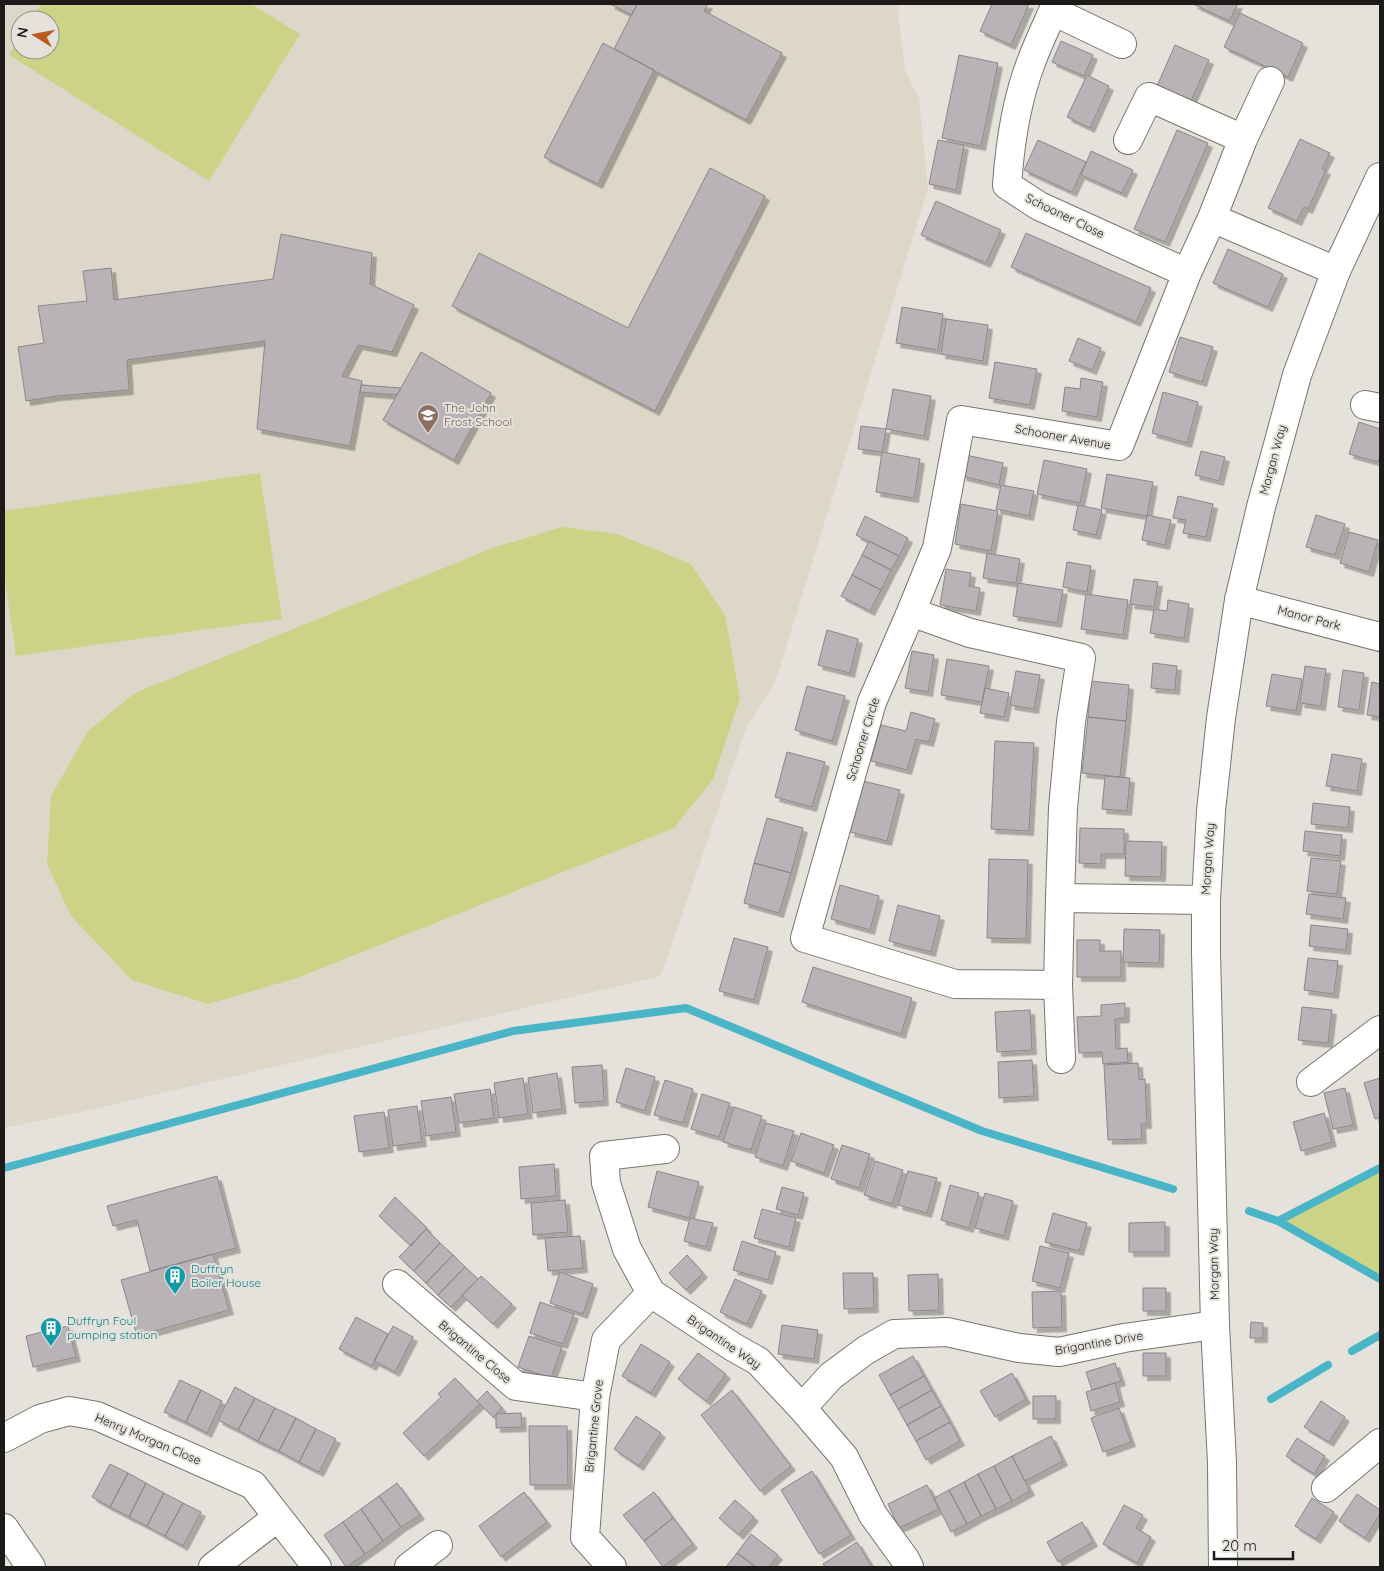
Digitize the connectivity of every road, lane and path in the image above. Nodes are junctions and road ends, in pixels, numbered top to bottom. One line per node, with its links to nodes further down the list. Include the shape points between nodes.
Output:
1 (1055, 7): 2 (street); 9 (street, Schooner Close, via 1031,62 1018,105 1007,185 1039,206)
2 (1122, 44)
3 (1270, 81): 4 (street, Schooner Avenue)
4 (1243, 139): 5 (street, via 1149,97); 7 (street, Schooner Avenue)
5 (1128, 140)
6 (1380, 177): 8 (street, Morgan Way)
7 (1212, 218): 8 (street); 9 (street, Schooner Avenue)
8 (1336, 271): 10 (street, Morgan Way, via 1296,375)
9 (1187, 273): 11 (street, Schooner Avenue, via 1119,446 961,420 937,548)
10 (1239, 600): 12 (street, Manor Park); 14 (street, Morgan Way, via 1219,737)
11 (911, 612): 13 (street, via 970,633 1081,658 1063,808); 15 (street, Schooner Circle, via 872,702 805,938 955,984)
12 (1380, 637)
13 (1060, 898): 14 (street); 15 (street)
14 (1206, 900): 22 (street, Morgan Way)
15 (1058, 985): 17 (street)
16 (1380, 1030): 18 (street)
17 (1061, 1060)
18 (1311, 1082)
19 (665, 1149): 21 (street, Brigantine Way, via 604,1156 606,1182 627,1248)
20 (397, 1284): 23 (street, Brigantine Close, via 516,1386)
21 (651, 1293): 23 (street, Brigantine Grove, via 606,1340); 24 (street, Brigantine Way, via 758,1362)
22 (1216, 1325): 24 (street, Brigantine Drive, via 1124,1338 1059,1352 1020,1348 947,1332 894,1334 831,1376); 37 (street, Morgan Way)
23 (595, 1397): 35 (street, Brigantine Grove, via 585,1537)
24 (802, 1408): 36 (street, Brigantine Way, via 844,1457 873,1515)
25 (4, 1438): 28 (street, Henry Morgan Close, via 40,1419 69,1411 97,1416 254,1485)
26 (1380, 1443): 27 (street)
27 (1326, 1488)
28 (278, 1517): 32 (street); 33 (street, Henry Morgan Close)
29 (4, 1528): 31 (street)
30 (438, 1545): 34 (street)
31 (31, 1567)
32 (214, 1567)
33 (317, 1567)
34 (409, 1567)
35 (612, 1567)
36 (909, 1567)
37 (1223, 1567)

